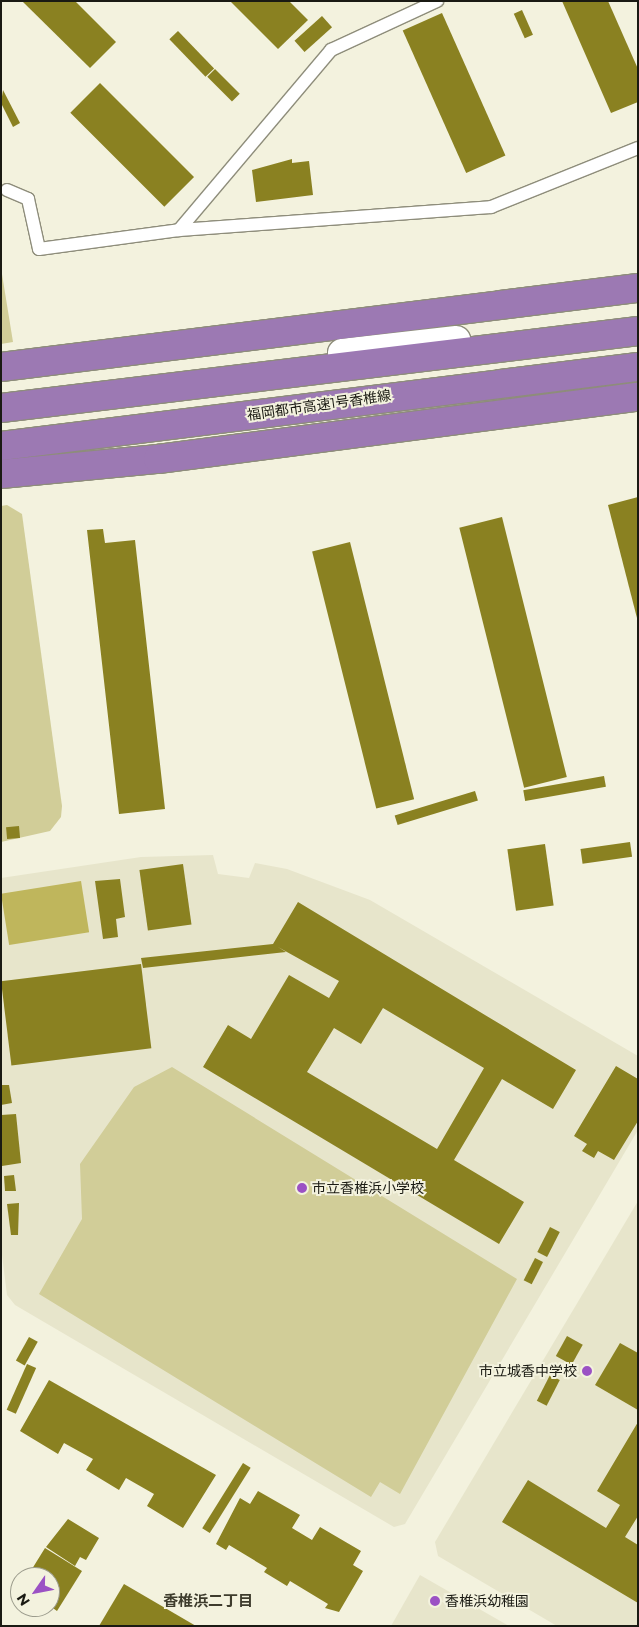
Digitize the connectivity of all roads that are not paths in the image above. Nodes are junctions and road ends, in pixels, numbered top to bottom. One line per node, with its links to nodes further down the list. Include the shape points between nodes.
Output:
1 (437, 1): 4 (lane, via 331,50)
2 (638, 148): 4 (lane, via 491,207)
3 (7, 190): 4 (lane, via 28,199 39,249)
4 (179, 230)
5 (638, 288): 8 (highway)
6 (638, 322): 11 (street, via 406,345)
7 (638, 331): 12 (highway)
8 (1, 366)
9 (638, 366): 13 (street); 14 (highway, 福岡都市高速1号香椎線)
10 (638, 397): 15 (highway, via 158,459)
11 (1, 398)
12 (1, 408)
13 (1, 438)
14 (1, 446)
15 (1, 474)

